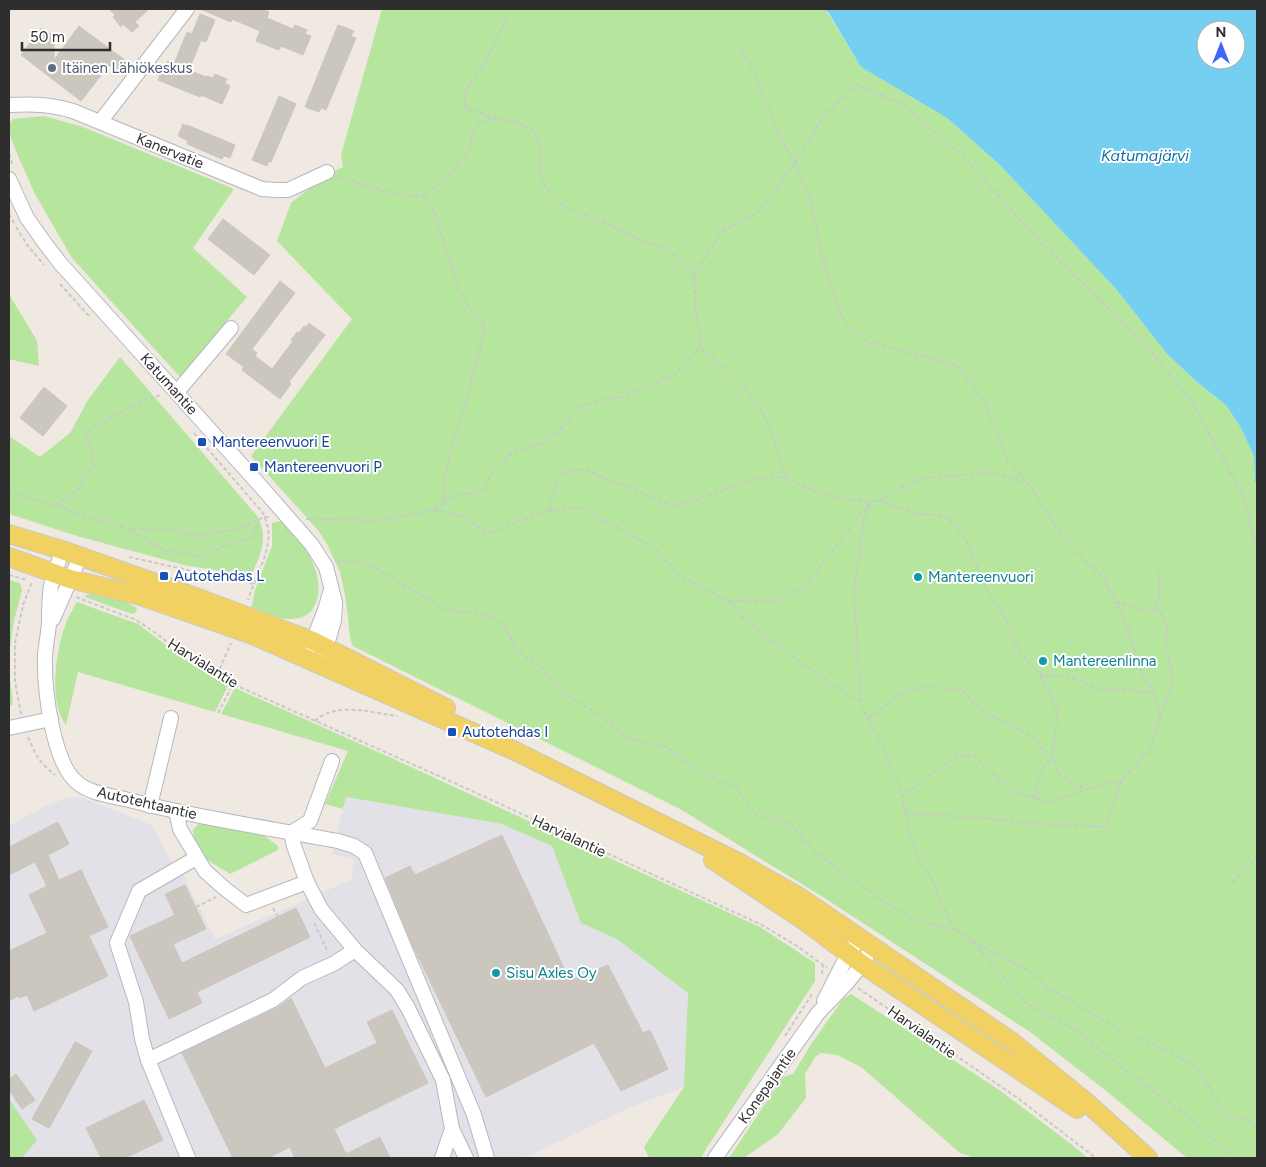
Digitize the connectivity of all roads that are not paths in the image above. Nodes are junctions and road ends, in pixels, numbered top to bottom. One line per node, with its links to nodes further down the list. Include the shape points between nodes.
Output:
1 (187, 9): 3 (street)
2 (9, 105): 3 (street, Kanervatie, via 56,106)
3 (100, 122): 4 (street, Kanervatie, via 262,189 288,190)
4 (327, 172)
5 (9, 179): 7 (street, Katumantie, via 27,218 60,263)
6 (231, 328): 7 (street)
7 (177, 392): 14 (street, Katumantie, via 312,545 326,567 335,602 334,620)
8 (9, 534): 9 (main road, Harvialantie)
9 (62, 550): 11 (main road, Harvialantie); 12 (street, Autotehtaantie)
10 (9, 557): 12 (main road, Harvialantie)
11 (80, 557): 12 (street, Autotehtaantie); 14 (main road, Harvialantie)
12 (63, 582): 13 (street, Autotehtaantie); 13 (street, Autotehtaantie, via 51,588); 15 (main road, Harvialantie, via 140,596 253,635)
13 (48, 629): 17 (street, Autotehtaantie, via 46,683)
14 (319, 644): 15 (street, Katumantie); 19 (main road, Harvialantie, via 454,712)
15 (313, 662): 19 (main road, Harvialantie)
16 (171, 718): 21 (street)
17 (51, 719): 18 (street); 21 (street, Autotehtaantie, via 60,756 78,784)
18 (9, 728)
19 (515, 750): 23 (main road, Harvialantie)
20 (332, 761): 24 (street, via 310,822)
21 (150, 806): 22 (street, Autotehtaantie)
22 (176, 811): 24 (street, Autotehtaantie); 25 (street, via 180,829)
23 (648, 817): 27 (main road, Harvialantie, via 801,898); 29 (main road, Harvialantie, via 806,922)
24 (291, 833): 26 (street); 38 (street, Autotehtaantie, via 354,846 366,853 474,1115)
25 (196, 858): 26 (street, via 227,891 246,905); 32 (street, via 139,891 117,943 136,1002)
26 (307, 882): 28 (street, via 321,909)
27 (866, 943): 29 (street, Konepajantie); 30 (street, Konepajantie); 34 (main road, Harvialantie, via 1011,1041)
28 (355, 950): 32 (street, via 302,978 274,1000); 33 (street, via 396,990 408,1008 442,1080)
29 (848, 954): 30 (main road, Harvialantie); 31 (street, Konepajantie)
30 (862, 964): 31 (street, Konepajantie); 34 (main road, Harvialantie)
31 (842, 979): 39 (street, Konepajantie)
32 (148, 1060): 35 (street)
33 (452, 1129): 36 (street); 37 (street)
34 (1142, 1154)
35 (188, 1158)
36 (442, 1158)
37 (466, 1158)
38 (486, 1158)
39 (716, 1158)

